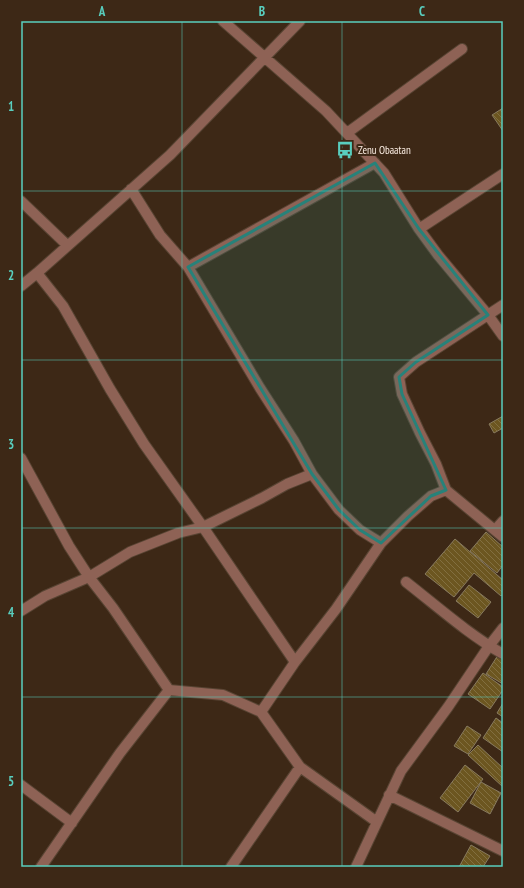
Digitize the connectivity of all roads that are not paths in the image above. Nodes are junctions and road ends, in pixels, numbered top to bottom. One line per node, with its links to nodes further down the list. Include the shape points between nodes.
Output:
1 (223, 21): 4 (street)
2 (300, 21): 4 (street)
3 (462, 49): 5 (street)
4 (265, 57): 5 (street); 8 (street, via 170,155)
5 (347, 133): 6 (street)
6 (374, 163): 10 (street, via 384,173); 12 (street)
7 (503, 174): 10 (street)
8 (131, 189): 11 (street); 12 (street, via 160,235)
9 (21, 201): 11 (street)
10 (419, 229): 16 (street)
11 (67, 245): 13 (street)
12 (188, 267): 19 (street)
13 (37, 273): 14 (street); 22 (street, via 63,306 144,444)
14 (21, 286)
15 (503, 305): 16 (street)
16 (488, 315): 17 (street); 20 (street, via 416,362 400,377 402,394)
17 (503, 336)
18 (21, 458): 26 (street)
19 (312, 474): 22 (street, via 287,484); 25 (street, via 338,510 360,530)
20 (446, 490): 23 (street); 25 (street, via 431,496)
21 (503, 521): 23 (street)
22 (204, 527): 26 (street, via 178,533 130,552); 32 (street)
23 (494, 530): 24 (street)
24 (503, 537)
25 (381, 543): 32 (street)
26 (89, 577): 28 (street, via 45,596); 33 (street)
27 (406, 582): 30 (street)
28 (21, 611)
29 (503, 628): 30 (street)
30 (489, 646): 31 (street); 37 (street, via 401,772)
31 (503, 654)
32 (295, 662): 34 (street)
33 (169, 690): 34 (street, via 223,696); 38 (street, via 120,753)
34 (261, 712): 35 (street)
35 (300, 767): 39 (street); 42 (street)
36 (21, 785): 38 (street)
37 (389, 795): 39 (street); 40 (street)
38 (72, 822): 41 (street)
39 (376, 822): 43 (street)
40 (503, 851)
41 (41, 867)
42 (231, 867)
43 (356, 867)

